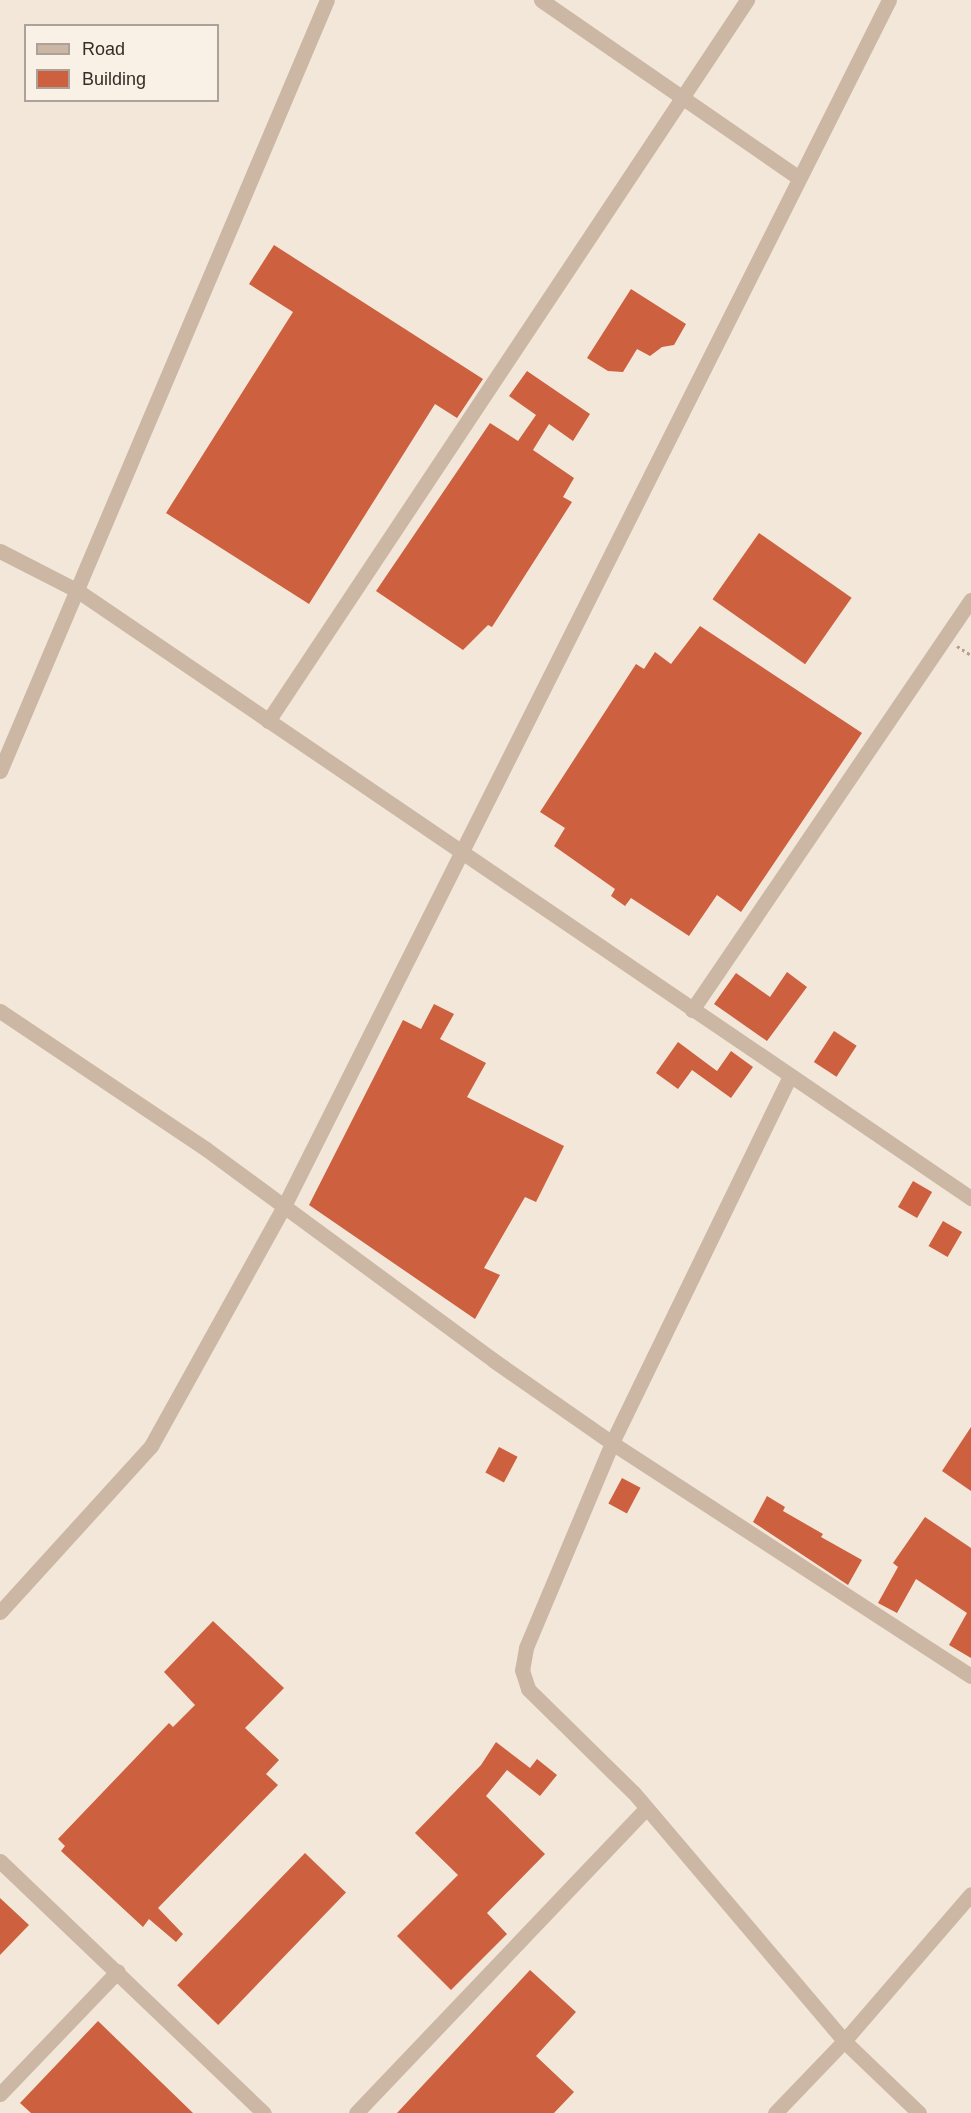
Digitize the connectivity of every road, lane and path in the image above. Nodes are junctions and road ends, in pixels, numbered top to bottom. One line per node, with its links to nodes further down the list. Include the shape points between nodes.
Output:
1 (327, 0): 8 (street)
2 (541, 0): 5 (street)
3 (747, 0): 5 (street)
4 (889, 0): 6 (street)
5 (683, 98): 6 (street); 10 (street)
6 (799, 178): 12 (street)
7 (0, 551): 8 (street)
8 (78, 591): 10 (street); 11 (street)
9 (971, 600): 13 (street)
10 (267, 721): 12 (street)
11 (0, 771)
12 (461, 855): 13 (street); 17 (street)
13 (692, 1010): 15 (street)
14 (0, 1011): 17 (street)
15 (790, 1076): 16 (street); 18 (street)
16 (971, 1198)
17 (284, 1206): 18 (street); 19 (street, via 152,1446)
18 (612, 1443): 20 (street); 21 (street, via 526,1648 522,1670 528,1689)
19 (0, 1612)
20 (971, 1676)
21 (646, 1809): 25 (street); 28 (street)
22 (0, 1861): 24 (street)
23 (971, 1894): 25 (street)
24 (118, 1971): 26 (street); 27 (street)
25 (844, 2041): 29 (street); 30 (street)
26 (0, 2094)
27 (264, 2113)
28 (356, 2113)
29 (775, 2113)
30 (919, 2113)

